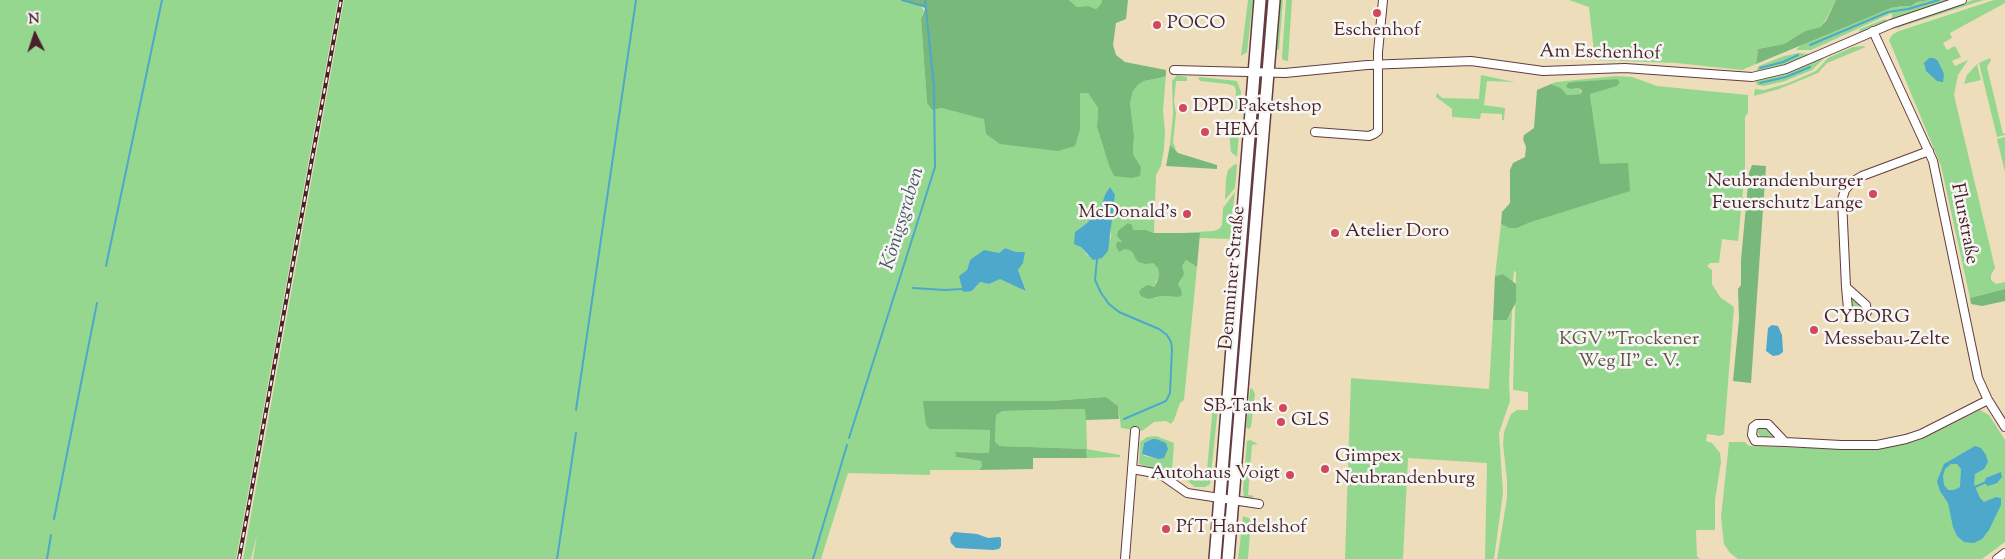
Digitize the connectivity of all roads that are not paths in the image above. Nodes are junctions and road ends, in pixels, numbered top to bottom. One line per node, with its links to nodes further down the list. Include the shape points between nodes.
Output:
1 (1260, 0): 8 (main road, Demminer Straße)
2 (1274, 0): 9 (main road, Demminer Straße)
3 (1383, 0): 6 (street)
4 (1962, 0): 5 (street, Am Eschenhof)
5 (1874, 31): 6 (street, Am Eschenhof, via 1786,69 1752,77 1625,68 1543,71 1471,61); 11 (street, Flurstraße)
6 (1379, 65): 9 (street, Am Eschenhof); 10 (street, via 1380,127 1376,133 1369,136)
7 (1174, 70): 8 (street)
8 (1254, 72): 9 (street, Am Eschenhof); 18 (main road, Demminer Straße)
9 (1268, 73): 19 (main road, Demminer Straße)
10 (1315, 132)
11 (1928, 152): 12 (street, via 1862,176 1845,190 1842,200); 13 (street, Flurstraße, via 1937,178 1978,378)
12 (1846, 287)
13 (1988, 400): 14 (street, Flurstraße); 16 (street, via 1921,434 1894,442 1856,445)
14 (2005, 427)
15 (1135, 431): 17 (street)
16 (1785, 442)
17 (1132, 469): 18 (street, via 1160,474 1187,493); 22 (street)
18 (1221, 499): 19 (street); 23 (main road, Demminer Straße)
19 (1233, 501): 20 (street); 24 (main road, Demminer Straße)
20 (1259, 504)
21 (2005, 553): 25 (street)
22 (1125, 559)
23 (1215, 559)
24 (1228, 559)
25 (1997, 559)

